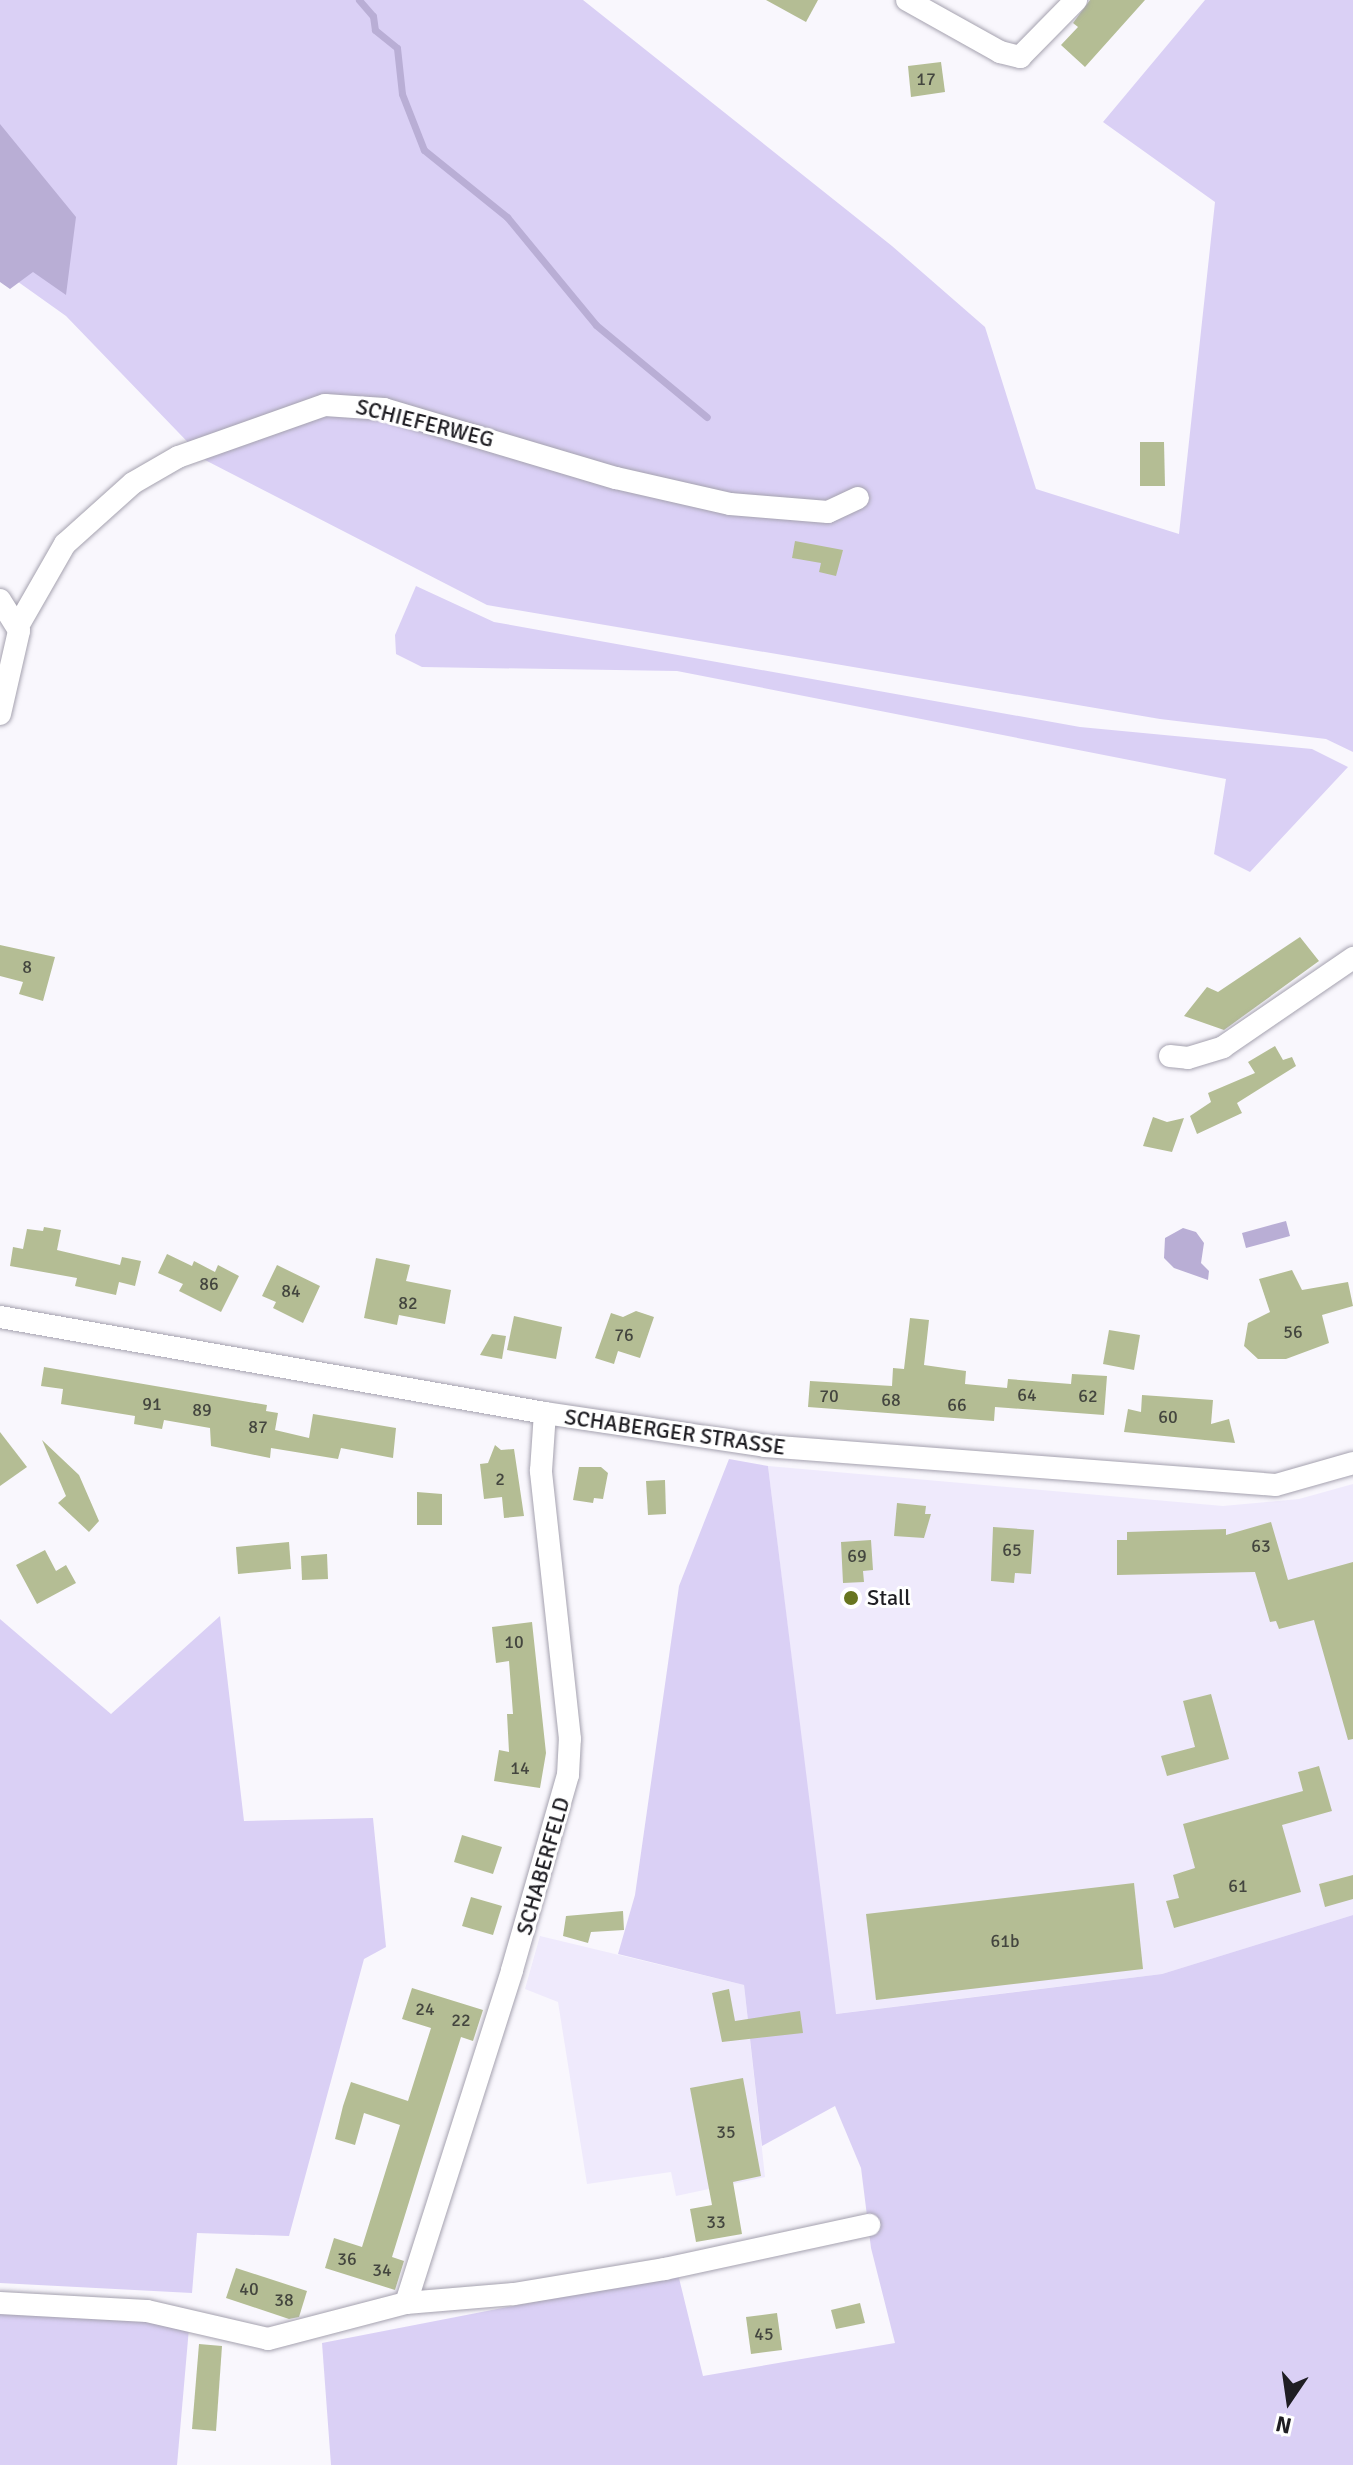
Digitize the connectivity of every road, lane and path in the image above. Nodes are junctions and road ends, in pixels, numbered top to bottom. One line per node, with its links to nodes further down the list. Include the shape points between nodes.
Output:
1 (907, 0): 2 (street, via 1000,52 1020,57)
2 (1076, 0)
3 (858, 498): 5 (street, SCHIEFERWEG, via 833,511 813,513 730,504 616,478 384,409 325,405 178,457 133,483 65,544)
4 (0, 600): 5 (street)
5 (18, 626): 6 (street, SCHIEFERWEG)
6 (0, 714)
7 (1353, 958): 8 (street, via 1232,1042 1188,1058)
8 (1170, 1056)
9 (0, 1317): 10 (street, SCHABERGER STRASSE)
10 (545, 1413): 11 (street, SCHABERGER STRASSE, via 765,1446 1276,1485); 14 (street, SCHABERFELD, via 541,1471 570,1739 568,1775)
11 (1353, 1463)
12 (869, 2225): 14 (street, via 665,2269 514,2294)
13 (0, 2303): 14 (street, via 136,2310 268,2339)
14 (406, 2303)

